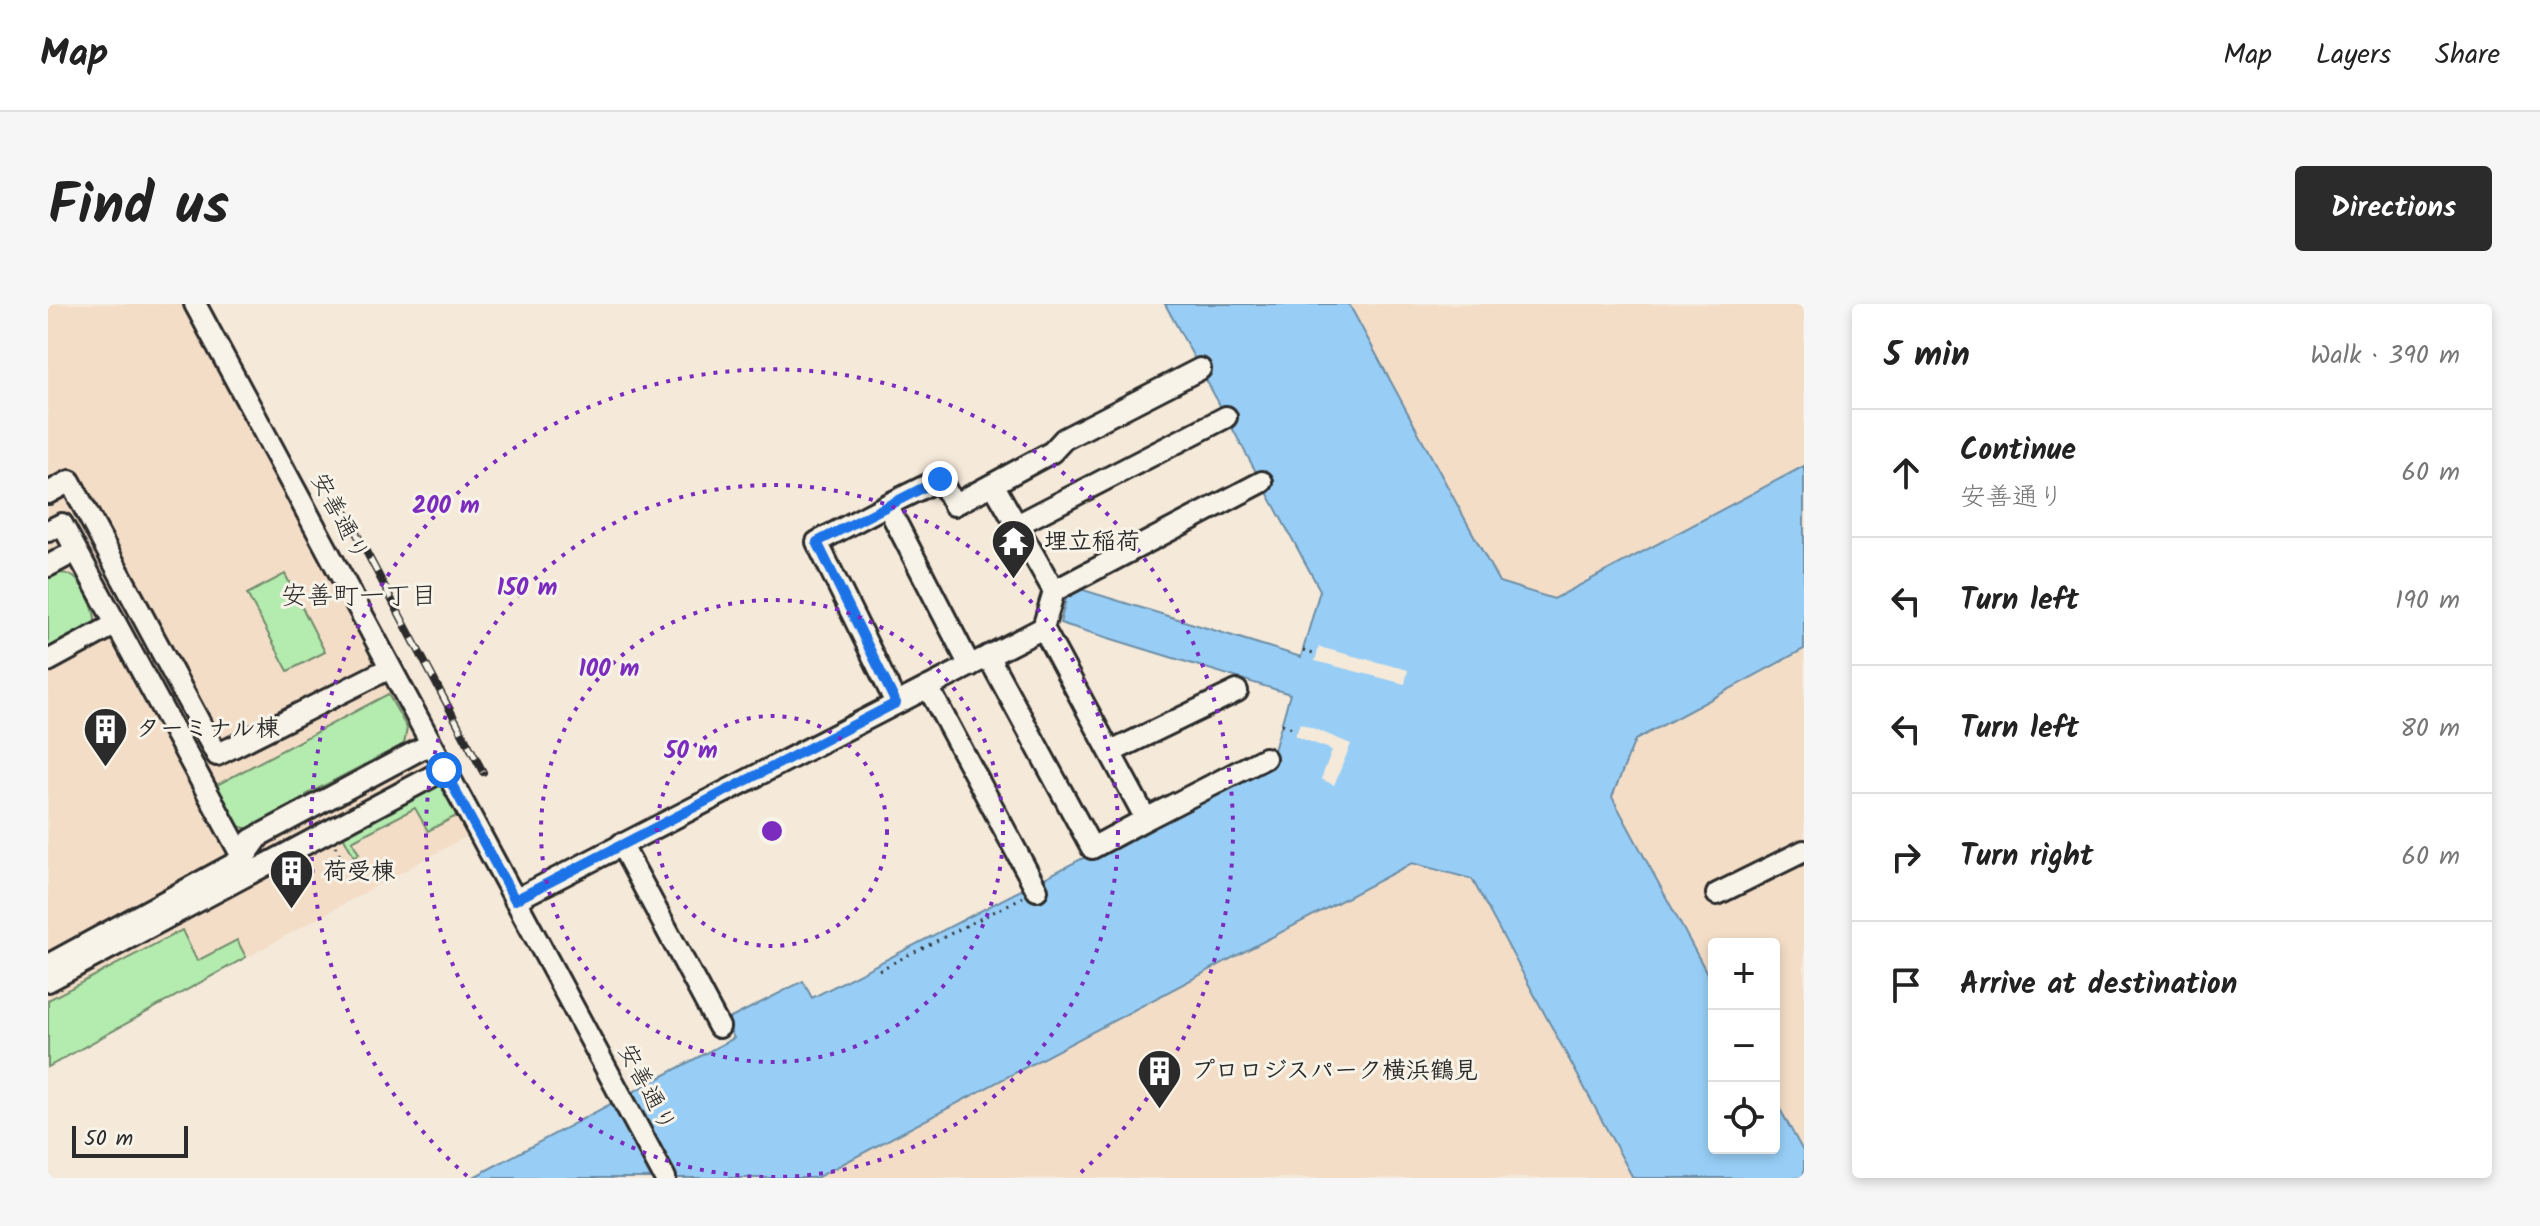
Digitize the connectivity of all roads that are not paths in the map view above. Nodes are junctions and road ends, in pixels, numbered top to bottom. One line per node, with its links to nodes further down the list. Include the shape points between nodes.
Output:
1 (195, 304): 18 (street, 安善通り)
2 (1200, 369): 5 (street, via 1064,439 1052,452)
3 (1226, 417): 8 (street)
4 (1262, 482): 12 (street)
5 (993, 484): 7 (street, via 954,505 940,479); 8 (street)
6 (48, 493): 18 (street, via 70,481 217,755)
7 (887, 505): 17 (street); 21 (street, via 817,542)
8 (1015, 526): 12 (street)
9 (48, 531): 10 (street, via 62,524)
10 (76, 551): 11 (street); 13 (street)
11 (48, 566)
12 (1054, 591): 14 (street)
13 (116, 624): 16 (street); 29 (street)
14 (1043, 628): 15 (street); 23 (street)
15 (988, 656): 17 (street); 26 (street, via 1092,848)
16 (48, 661)
17 (970, 666): 19 (street)
18 (390, 668): 22 (street, 安善通り)
19 (928, 687): 21 (street); 30 (street)
20 (1237, 691): 23 (street)
21 (896, 703): 27 (street)
22 (430, 744): 25 (street, 安善通り); 29 (street, via 261,834)
23 (1111, 752): 26 (street)
24 (1265, 758): 26 (street)
25 (444, 770): 29 (street); 32 (street, 安善通り)
26 (1146, 819)
27 (621, 844): 32 (street); 35 (street)
28 (1804, 851): 31 (street)
29 (243, 860): 33 (street); 34 (street)
30 (1037, 890)
31 (1717, 894)
32 (515, 900): 36 (street, 安善通り)
33 (48, 965)
34 (48, 981)
35 (719, 1027)
36 (665, 1178)

